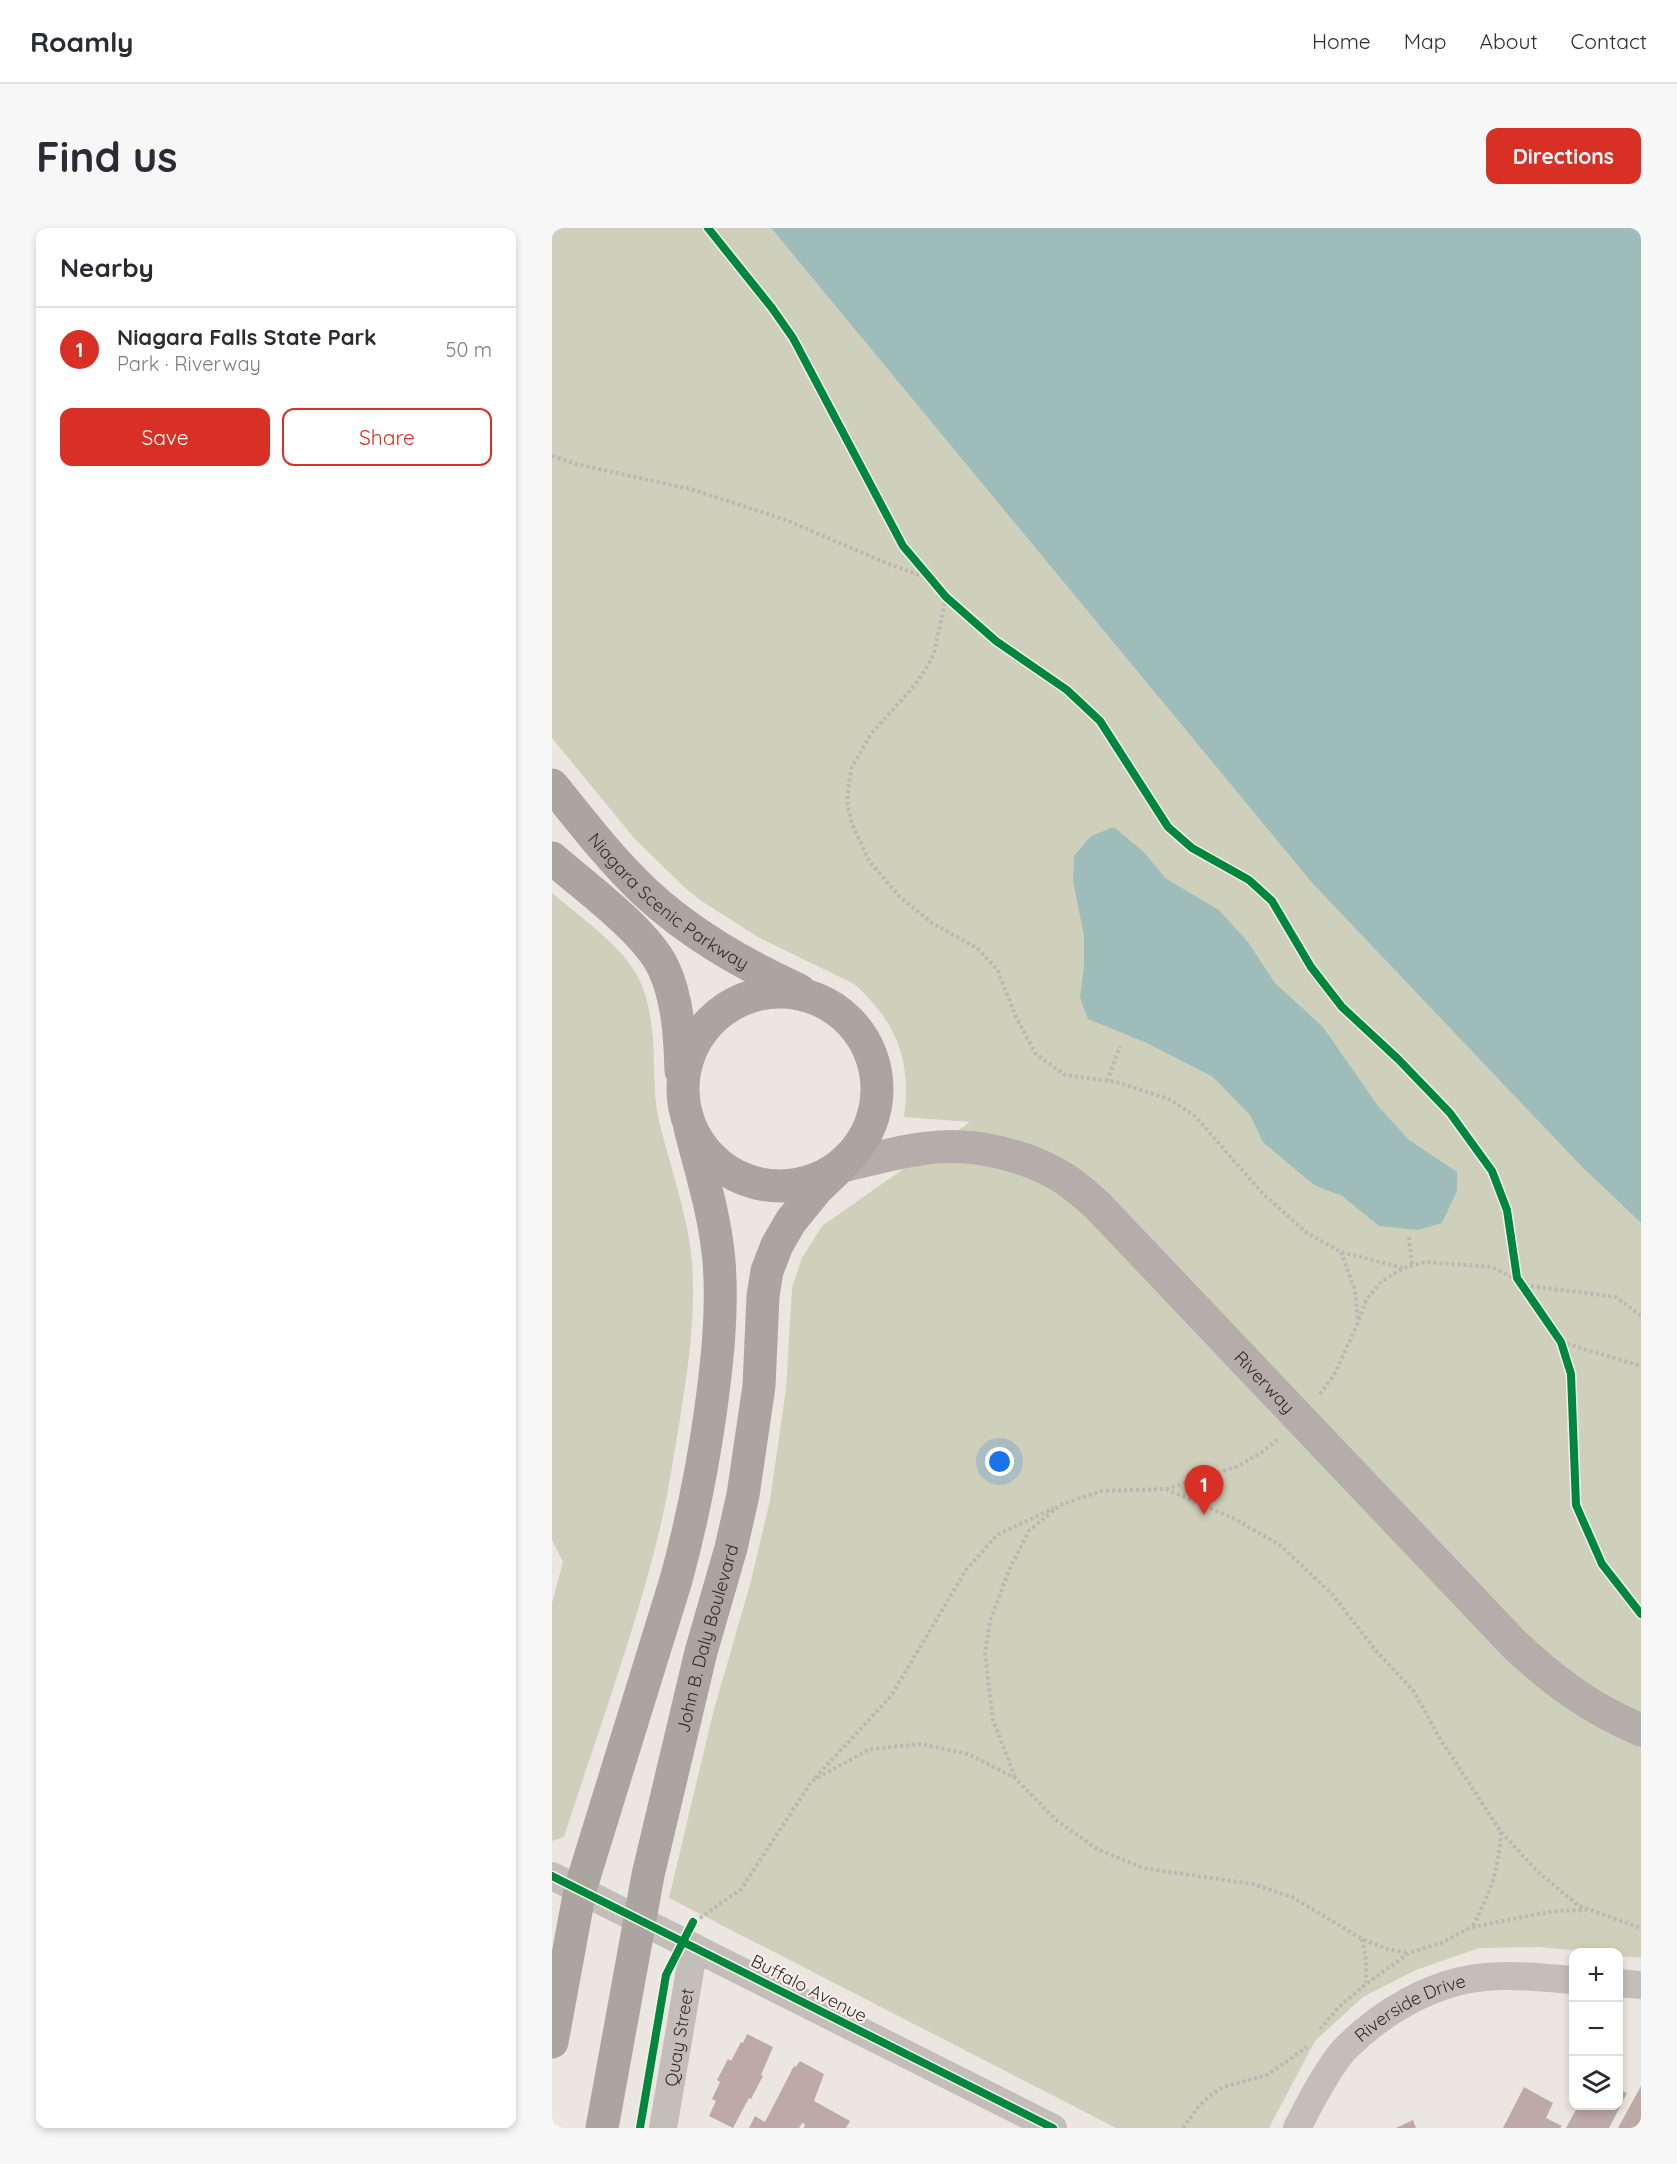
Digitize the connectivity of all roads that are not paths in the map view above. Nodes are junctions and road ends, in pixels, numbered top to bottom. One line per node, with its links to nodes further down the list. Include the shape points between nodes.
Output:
1 (552, 785): 3 (highway, Niagara Scenic Parkway, via 612,858 664,909 743,963)
2 (552, 858): 4 (highway, via 635,931 663,966 677,1020)
3 (806, 993): 4 (highway, via 769,992 721,1014 703,1030 689,1053); 6 (highway, via 836,1008 852,1023 867,1047 875,1072 877,1098 871,1124 858,1149)
4 (682, 1090): 5 (highway)
5 (690, 1128): 6 (highway, via 713,1159 748,1178 798,1184); 8 (highway, via 718,1252 720,1332 696,1502 676,1580)
6 (841, 1167): 7 (main road, Riverway, via 929,1147 963,1147 1032,1163 1065,1179 1098,1206 1514,1644 1578,1697); 9 (highway, John B. Daly Boulevard, via 791,1221 767,1271 759,1386 743,1495 701,1652)
7 (1641, 1730)
8 (566, 1883): 9 (street, Buffalo Avenue); 14 (highway)
9 (639, 1919): 10 (street, Buffalo Avenue); 15 (highway, John B. Daly Boulevard)
10 (690, 1937): 16 (street, Quay Street); 17 (street, Buffalo Avenue)
11 (1569, 1980): 18 (street, Riverside Drive, via 1484,1977 1422,1995 1396,2009 1344,2051)
12 (1623, 1983): 13 (street)
13 (1641, 1985)
14 (552, 2042)
15 (602, 2128)
16 (663, 2128)
17 (1053, 2128)
18 (1297, 2128)

